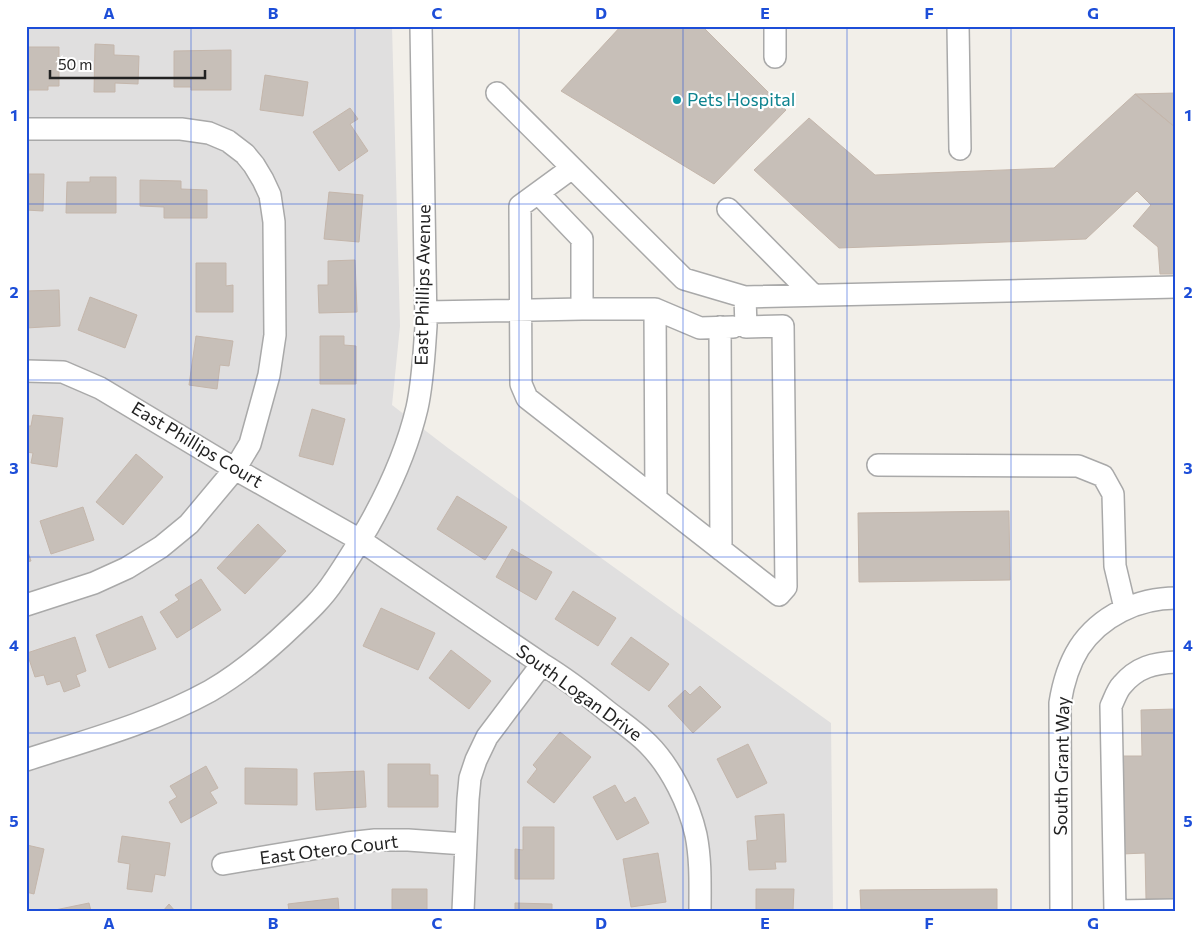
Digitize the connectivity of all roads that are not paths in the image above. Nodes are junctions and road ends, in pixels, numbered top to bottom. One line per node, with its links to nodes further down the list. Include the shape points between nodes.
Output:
1 (420, 26): 17 (street, East Phillips Avenue)
2 (775, 26): 4 (street)
3 (958, 26): 7 (street)
4 (775, 57)
5 (497, 93): 8 (street)
6 (26, 129): 22 (street, via 181,128 209,133 228,141 254,165 270,195 274,222 275,335 270,375 250,444)
7 (960, 149)
8 (572, 168): 9 (street); 13 (street, via 684,279)
9 (538, 193): 15 (street, via 582,239); 16 (street, via 520,206)
10 (728, 209): 12 (street)
11 (1176, 287): 12 (street)
12 (813, 295): 13 (street)
13 (745, 297): 19 (street)
14 (655, 308): 15 (street); 18 (street, via 700,328); 23 (street)
15 (582, 309): 16 (street)
16 (521, 310): 17 (street); 23 (street, via 521,384 527,398)
17 (426, 312): 24 (street, East Phillips Avenue, via 424,361 416,408 403,454 393,480)
18 (720, 327): 19 (street); 25 (street)
19 (746, 327): 25 (street, via 783,326 786,587 778,596)
20 (26, 371): 22 (street, East Phillips Court, via 63,372 100,388)
21 (878, 465): 28 (street, via 1078,466 1103,476 1113,494 1114,566)
22 (235, 468): 24 (street, East Phillips Court); 27 (street, via 190,524 161,547 94,583)
23 (656, 498): 25 (street)
24 (360, 540): 30 (street, South Logan Drive); 31 (street, East Phillips Avenue, via 333,583 309,612 242,670 157,717)
25 (721, 550)
26 (1176, 598): 28 (street, South Grant Way, via 1152,600)
27 (26, 605)
28 (1125, 608): 37 (street, South Grant Way, via 1101,624 1079,648 1062,693)
29 (1176, 662): 38 (street, via 1139,669 1121,686 1111,706)
30 (542, 664): 32 (street, via 487,737 476,760 468,792); 36 (street, South Logan Drive, via 636,733 650,746 678,785 696,834 700,859)
31 (26, 760)
32 (465, 844): 33 (street, East Otero Court, via 375,840); 35 (street)
33 (223, 864)
34 (1176, 910): 38 (street)
35 (463, 911)
36 (700, 911)
37 (1061, 911)
38 (1115, 911)

